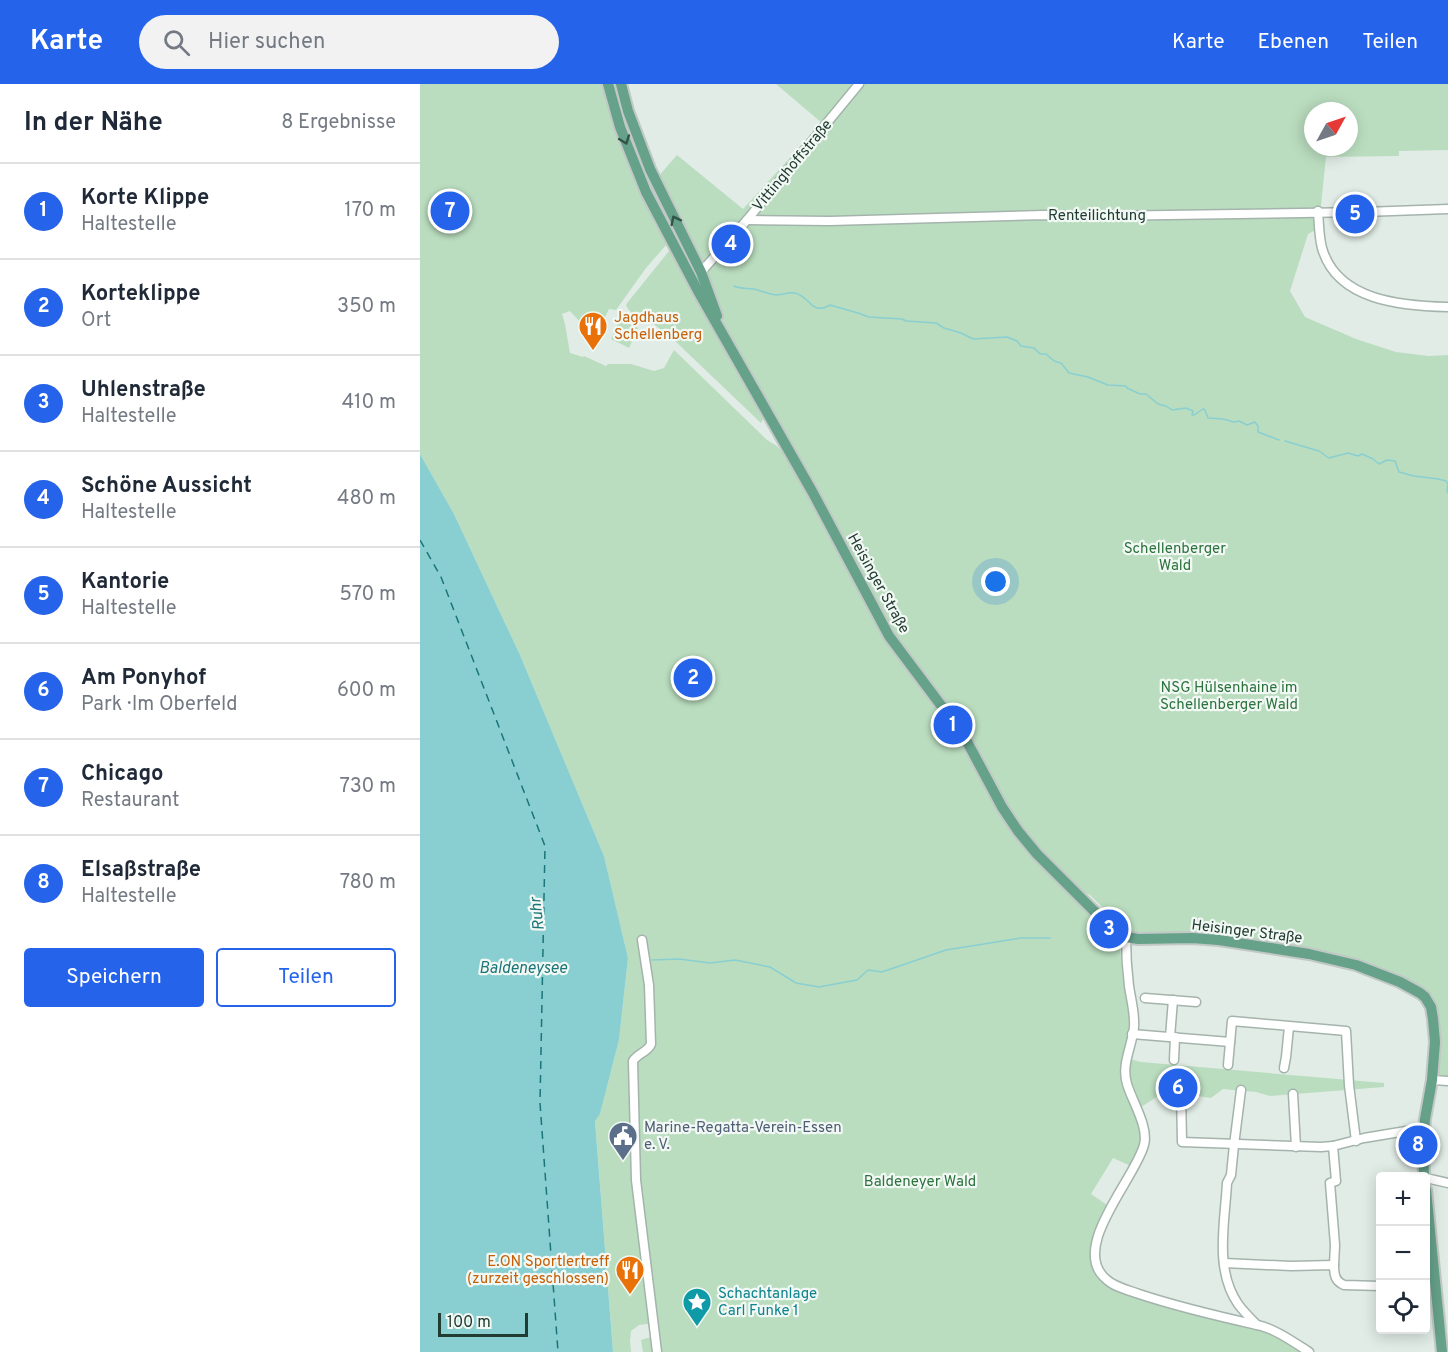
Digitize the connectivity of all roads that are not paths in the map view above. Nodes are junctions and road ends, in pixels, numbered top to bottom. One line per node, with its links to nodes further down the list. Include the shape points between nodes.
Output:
1 (608, 84): 8 (main road, Heisinger Straße, one-way to 8, via 642,182)
2 (621, 84): 7 (main road, Heisinger Straße, one-way to 2, via 650,170)
3 (859, 84): 6 (street, Vittinghoffstraße)
4 (1448, 209): 5 (street, Renteilichtung)
5 (1318, 211): 6 (street, Renteilichtung); 9 (street, via 1323,251 1345,282 1388,302)
6 (747, 220): 7 (street, Vittinghoffstraße)
7 (701, 272): 8 (main road); 10 (main road, Heisinger Straße)
8 (691, 278): 10 (main road, Heisinger Straße)
9 (1448, 307)
10 (728, 345): 11 (main road, Heisinger Straße, via 889,636 964,736 1014,826 1094,911)
11 (1126, 937): 17 (street); 23 (main road, Heisinger Straße, via 1219,940 1287,950 1356,965 1415,989 1428,1002 1432,1013)
12 (642, 940): 41 (street, via 652,1040 651,1047 633,1061 634,1131 636,1180)
13 (1145, 998): 14 (street)
14 (1173, 1000): 15 (street); 18 (street)
15 (1196, 1002)
16 (1289, 1027): 19 (street, via 1232,1021); 22 (street); 29 (street, via 1346,1031)
17 (1132, 1034): 18 (street); 40 (street, via 1125,1075 1144,1128 1144,1145 1096,1239 1096,1265 1108,1281 1128,1290 1192,1310)
18 (1173, 1037): 19 (street); 20 (street)
19 (1230, 1042): 21 (street)
20 (1174, 1060)
21 (1228, 1065)
22 (1284, 1068)
23 (1432, 1080): 24 (street); 28 (main road, Heisinger Straße)
24 (1448, 1081)
25 (1241, 1090): 30 (street)
26 (1181, 1093): 30 (street, via 1182,1142)
27 (1293, 1094): 32 (street)
28 (1424, 1128): 29 (street); 33 (main road, Heisinger Straße)
29 (1356, 1141): 31 (street)
30 (1234, 1145): 32 (street); 37 (street, via 1227,1183)
31 (1333, 1146): 32 (street); 38 (street, via 1336,1181 1330,1183)
32 (1296, 1147)
33 (1425, 1172)
34 (1430, 1178): 35 (street)
35 (1448, 1183)
36 (1429, 1226): 43 (main road)
37 (1224, 1263): 38 (street); 40 (street, via 1233,1295)
38 (1334, 1265): 39 (street, via 1336,1279 1344,1285)
39 (1376, 1286)
40 (1257, 1324): 42 (street)
41 (657, 1352)
42 (1309, 1352)
43 (1443, 1352)

